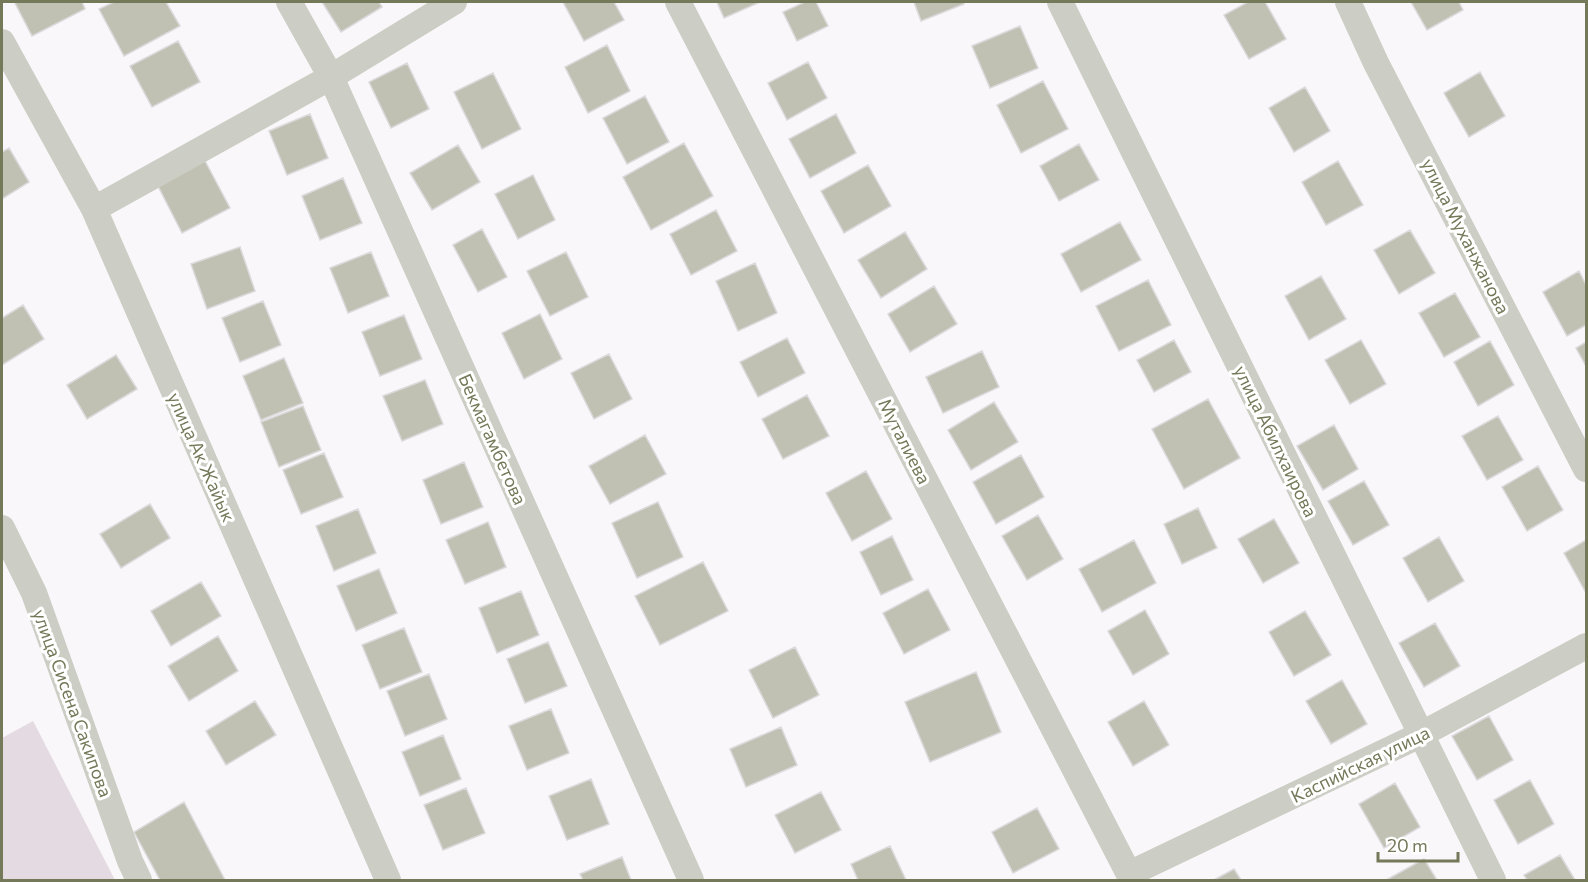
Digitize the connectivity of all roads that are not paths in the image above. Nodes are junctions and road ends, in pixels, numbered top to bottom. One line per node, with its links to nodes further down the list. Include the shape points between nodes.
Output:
1 (290, 2): 7 (street, Бекмагамбетова)
2 (454, 2): 7 (street)
3 (678, 2): 13 (street, Муталиева)
4 (1060, 2): 12 (street, улица Абилхаирова)
5 (1348, 2): 9 (street, улица Муханжанова)
6 (2, 42): 8 (street, улица Ак Жайык)
7 (331, 76): 8 (street); 16 (street, Бекмагамбетова)
8 (93, 209): 15 (street, улица Ак Жайык)
9 (1587, 469)
10 (2, 528): 14 (street, улица Сисена Сакипова, via 34,593)
11 (1587, 646): 12 (street, Каспийская улица)
12 (1420, 735): 13 (street, Каспийская улица); 17 (street, улица Абилхаирова)
13 (1130, 877)
14 (139, 880)
15 (388, 880)
16 (691, 880)
17 (1493, 880)

